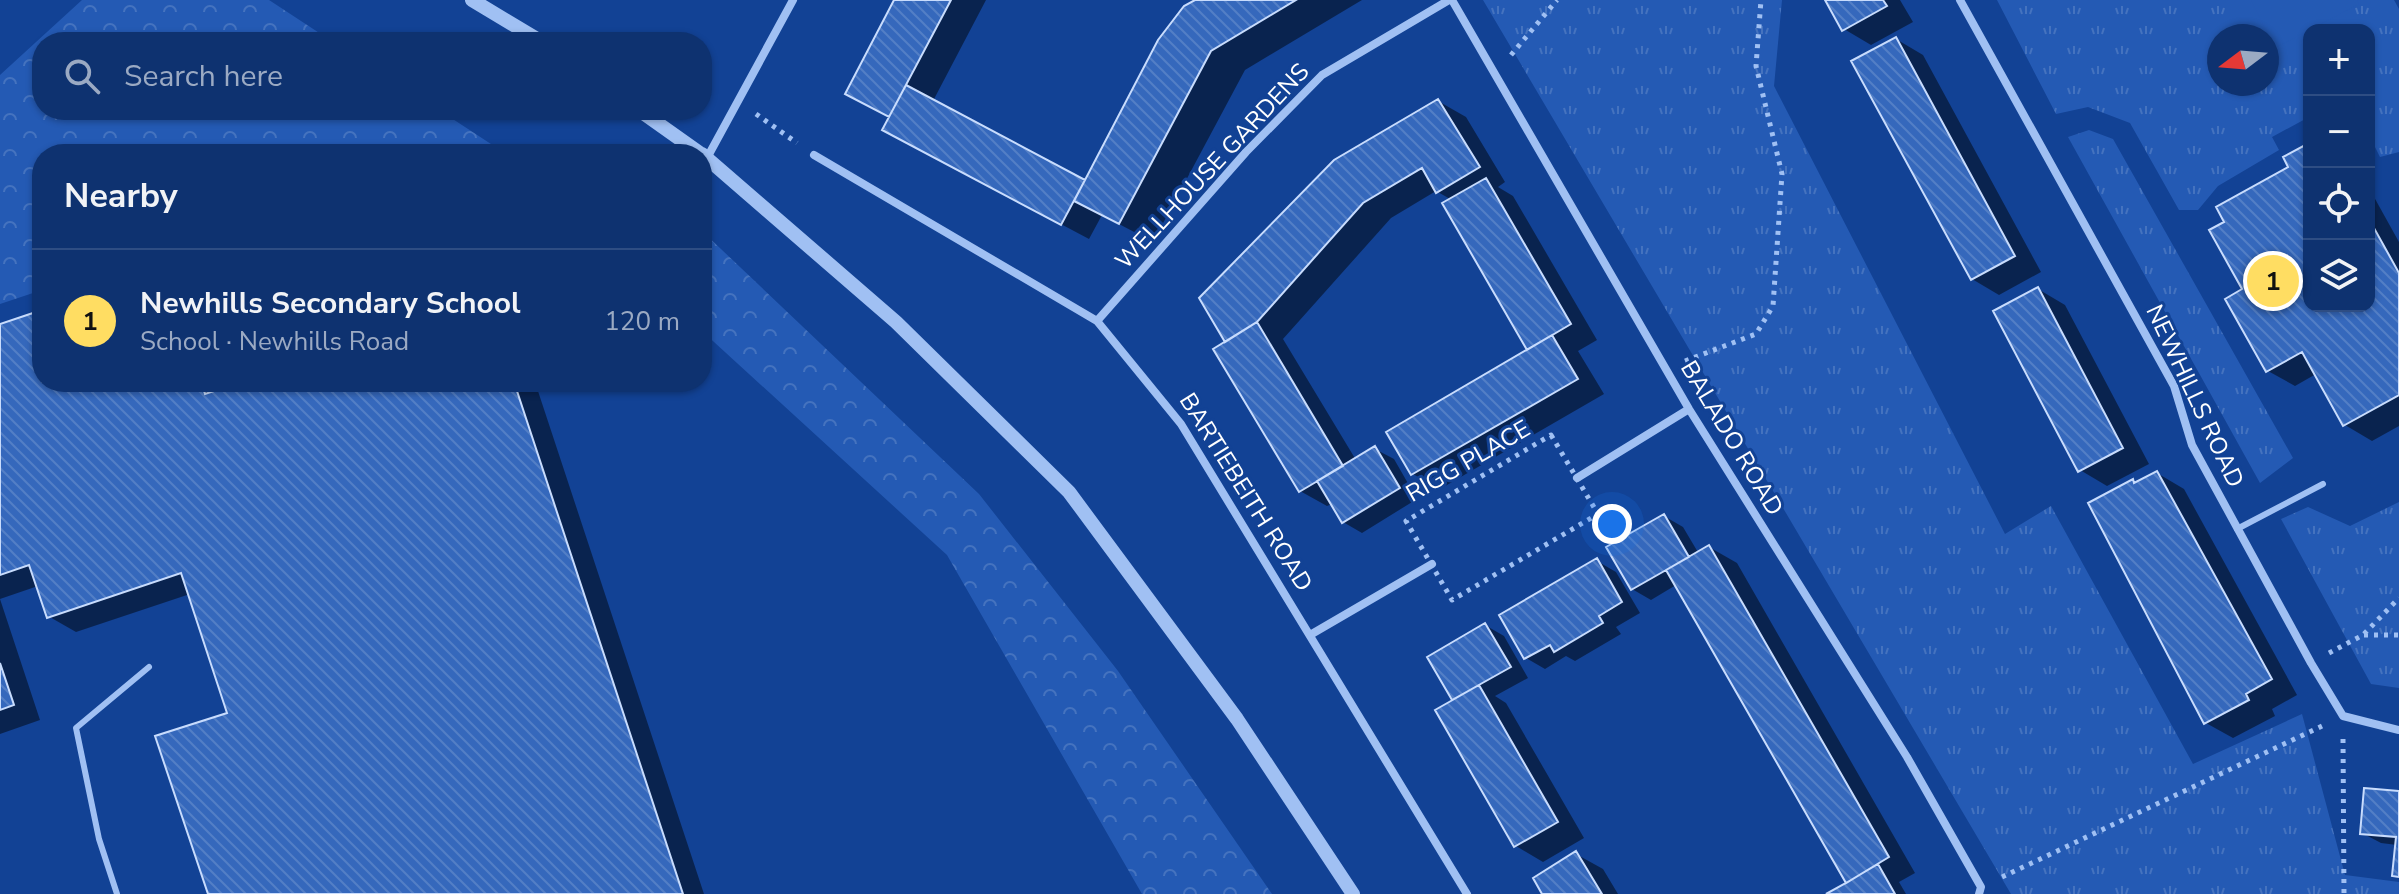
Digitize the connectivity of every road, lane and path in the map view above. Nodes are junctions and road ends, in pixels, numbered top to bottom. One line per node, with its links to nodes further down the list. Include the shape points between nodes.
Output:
1 (472, 0): 7 (street)
2 (793, 0): 9 (street)
3 (1450, 0): 8 (street, BALADO ROAD); 15 (street, WELLHOUSE GARDENS, via 1322,75 1246,152)
4 (1557, 0): 8 (path)
5 (1761, 0): 16 (path, via 1756,66 1782,174 1773,306 1756,334)
6 (1960, 0): 20 (street, NEWHILLS ROAD, via 2174,386 2192,445)
7 (525, 32)
8 (1495, 74): 16 (street, BALADO ROAD)
9 (738, 101): 12 (street); 13 (path)
10 (653, 120): 11 (street)
11 (687, 144)
12 (710, 144)
13 (814, 155): 15 (street, BARTIEBEITH ROAD)
14 (712, 163): 32 (street, via 896,322 1069,492 1237,719)
15 (1097, 321): 23 (street, BARTIEBEITH ROAD, via 1181,424)
16 (1665, 368): 17 (street, BALADO ROAD)
17 (1689, 409): 18 (street); 30 (street, BALADO ROAD, via 1907,757)
18 (1577, 478): 21 (path, RIGG PLACE, via 1598,514 1452,600); 21 (path, RIGG PLACE, via 1551,435 1406,521)
19 (2323, 484): 20 (lane)
20 (2237, 529): 26 (street, NEWHILLS ROAD)
21 (1432, 564): 23 (street)
22 (2399, 598): 24 (path)
23 (1310, 635): 33 (street, BARTIEBEITH ROAD)
24 (2363, 635): 25 (path); 26 (path)
25 (2399, 635)
26 (2311, 663): 28 (street, NEWHILLS ROAD)
27 (149, 667): 31 (lane, via 76,728 99,839)
28 (2343, 716): 29 (street); 30 (path); 34 (path)
29 (2399, 730)
30 (1980, 890)
31 (117, 894)
32 (1353, 894)
33 (1467, 894)
34 (2344, 894)

